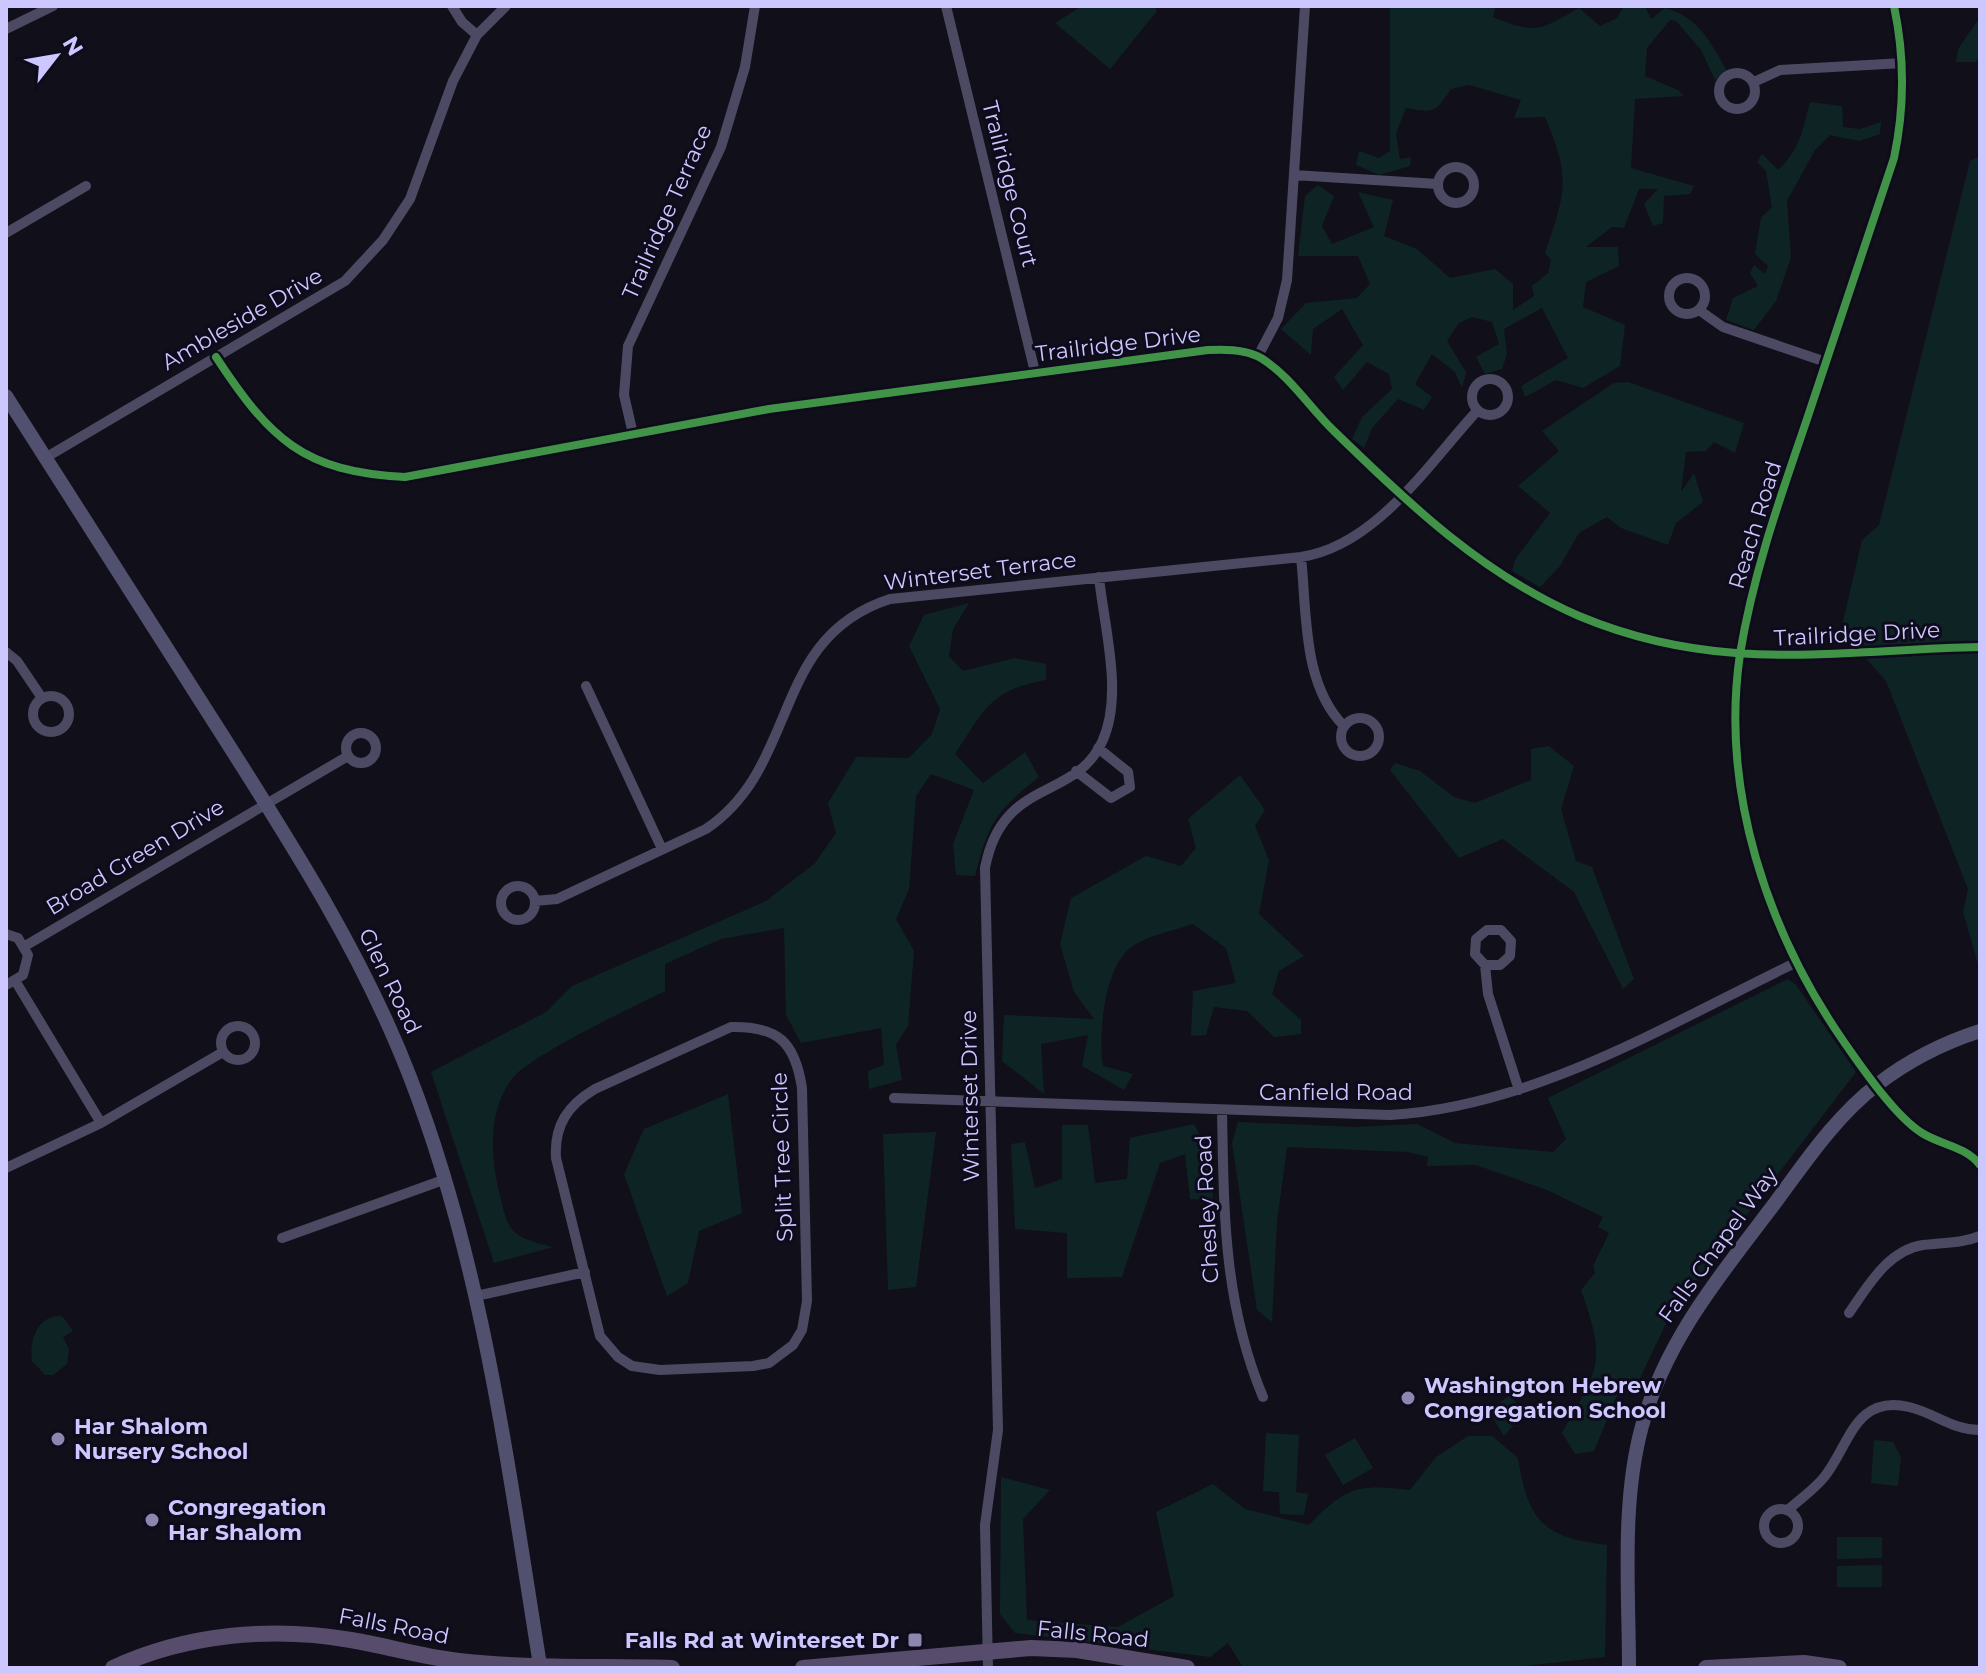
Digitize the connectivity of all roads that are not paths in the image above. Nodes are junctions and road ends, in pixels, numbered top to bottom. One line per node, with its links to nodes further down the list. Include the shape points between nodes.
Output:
1 (53, 6): 8 (street)
2 (452, 6): 9 (street)
3 (506, 6): 9 (street, Ambleside Drive)
4 (755, 6): 23 (street, Trailridge Terrace, via 745,67 721,147 628,346 624,395)
5 (946, 6): 20 (street, Trailridge Court)
6 (1305, 6): 12 (street)
7 (1894, 6): 10 (street, Reach Road)
8 (6, 29)
9 (477, 35): 18 (street, Ambleside Drive, via 453,81 410,199 383,240 345,281)
10 (1903, 63): 11 (street, via 1780,70); 19 (street, Reach Road, via 1894,158)
11 (1754, 82)
12 (1294, 175): 13 (street); 17 (street, via 1283,301)
13 (1438, 184)
14 (86, 186): 15 (street)
15 (6, 233)
16 (1699, 310): 19 (street, via 1723,327)
17 (1258, 356): 20 (street, Trailridge Drive, via 1208,350); 25 (street, Trailridge Drive)
18 (216, 357): 23 (street, Trailridge Drive, via 252,411 283,440 325,465 364,475 443,472); 24 (street, Ambleside Drive)
19 (1826, 362): 30 (street, Reach Road, via 1765,541)
20 (1035, 372): 23 (street, Trailridge Drive)
21 (6, 396): 24 (main road, Glen Road)
22 (1477, 411): 25 (street, Winterset Terrace)
23 (633, 434)
24 (45, 458): 37 (main road, Glen Road)
25 (1401, 494): 26 (street, Winterset Terrace, via 1352,540); 30 (street, Trailridge Drive, via 1470,553 1555,605 1643,638)
26 (1301, 557): 27 (street, Winterset Terrace); 33 (street, via 1312,658 1323,699)
27 (1099, 577): 34 (street, Winterset Drive, via 1111,703); 38 (street, Winterset Terrace, via 890,599 864,607 835,626 811,656 742,800 706,829)
28 (1980, 647): 30 (street, Trailridge Drive)
29 (6, 652): 32 (street)
30 (1740, 656): 42 (street, Reach Road, via 1738,734 1744,802 1768,898)
31 (586, 686): 38 (street)
32 (42, 698)
33 (1344, 726)
34 (1098, 748): 36 (street, Winterset Drive); 36 (street, via 1128,772 1130,787 1111,798)
35 (348, 756): 37 (street, Broad Green Drive)
36 (1076, 771): 50 (street, Winterset Drive, via 1017,806 1001,824 988,854)
37 (266, 803): 41 (street, Broad Green Drive); 55 (main road, Glen Road, via 365,974 409,1074)
38 (662, 849): 39 (street, Winterset Terrace, via 557,899)
39 (535, 901)
40 (6, 934): 41 (street)
41 (25, 946): 44 (street, via 27,967)
42 (1795, 963): 47 (street, Reach Road, via 1845,1044); 48 (street, Canfield Road)
43 (1485, 965): 48 (street, via 1488,994)
44 (11, 983): 52 (street)
45 (1980, 1031): 47 (main road, Falls Chapel Way, via 1919,1057)
46 (223, 1052): 52 (street)
47 (1878, 1084): 53 (street, Reach Road, via 1923,1134 1961,1149); 70 (main road, Falls Chapel Way, via 1838,1121 1793,1178 1690,1318 1662,1369 1642,1427 1632,1484)
48 (1519, 1090): 51 (street, Canfield Road, via 1413,1114)
49 (894, 1098): 50 (street, Canfield Road)
50 (990, 1101): 51 (street, Canfield Road); 64 (street, Winterset Drive, via 998,1430 985,1525)
51 (1222, 1110): 61 (street, Chesley Road, via 1225,1251 1238,1327)
52 (101, 1123): 54 (street)
53 (1980, 1165)
54 (6, 1168)
55 (446, 1179): 57 (street); 59 (main road, Glen Road)
56 (1980, 1236): 60 (street, via 1901,1253 1877,1273)
57 (282, 1238)
58 (585, 1272): 58 (street, Split Tree Circle, via 556,1158 555,1140 566,1112 595,1089 716,1031 753,1027 785,1041 798,1060 802,1088 807,1301 802,1330 793,1345 782,1356 753,1366 632,1366 600,1336); 59 (street)
59 (476, 1296): 65 (main road, Glen Road)
60 (1849, 1313)
61 (1263, 1397)
62 (1980, 1430): 63 (street, via 1952,1426 1909,1407 1871,1412 1847,1435 1825,1477)
63 (1788, 1510)
64 (987, 1660): 68 (main road, Falls Road); 69 (main road, Falls Road, via 1077,1650)
65 (540, 1665): 66 (main road, Falls Road, via 461,1661 283,1633 162,1648); 67 (main road, Falls Road)
66 (113, 1668)
67 (672, 1668)
68 (803, 1668)
69 (1187, 1668)
70 (1629, 1668)
71 (1706, 1668): 72 (main road, via 1804,1663)
72 (1839, 1668)

